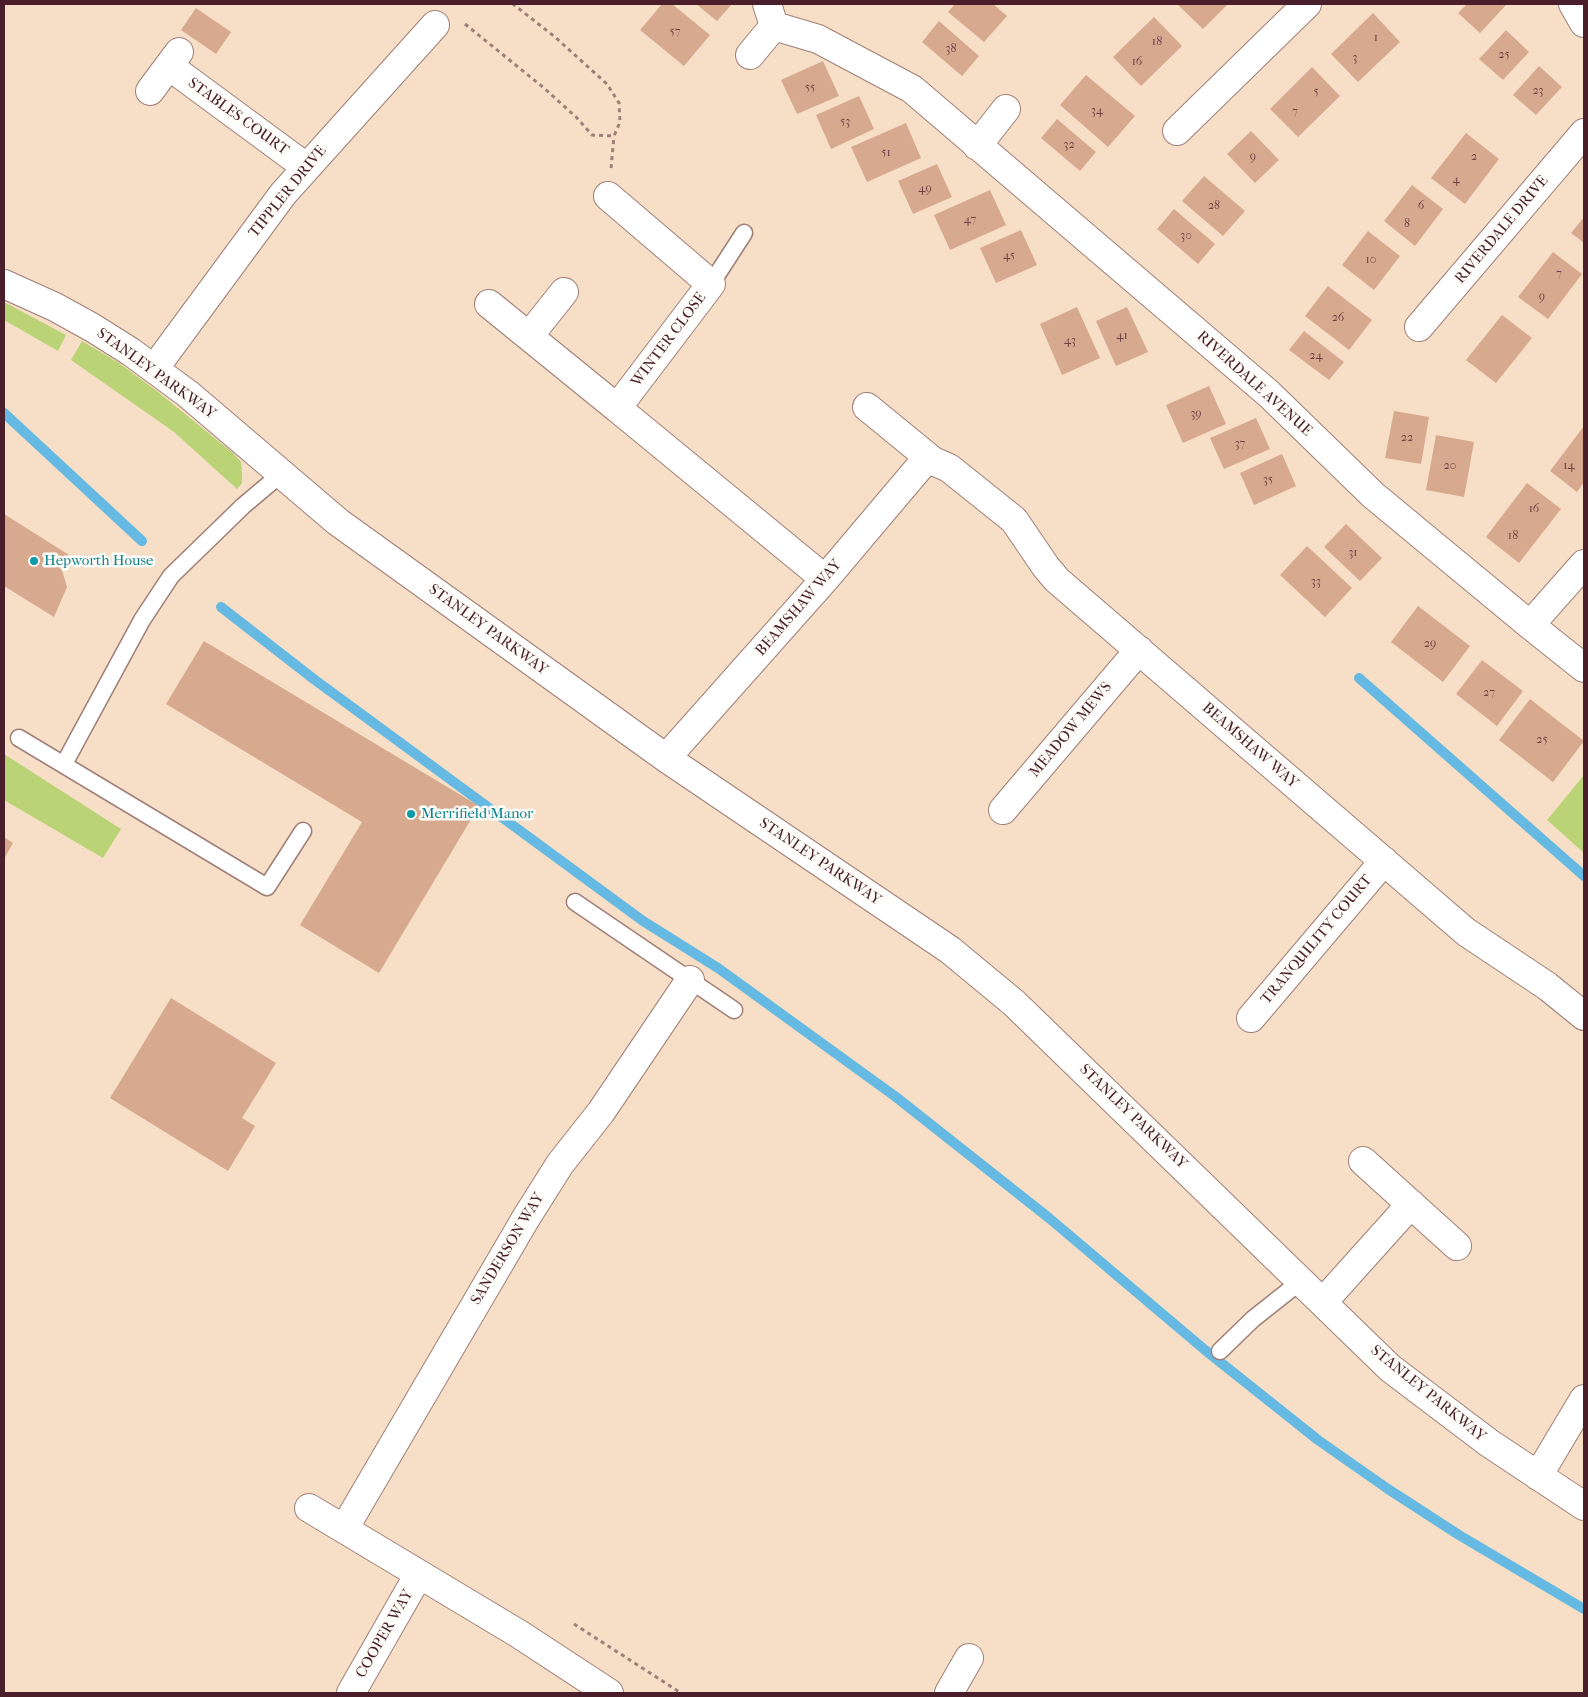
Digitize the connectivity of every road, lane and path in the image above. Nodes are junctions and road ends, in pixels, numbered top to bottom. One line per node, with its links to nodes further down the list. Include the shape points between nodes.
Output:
1 (513, 4): 5 (path, via 607,84 619,103 620,122 614,136 592,135 544,88)
2 (1306, 4): 11 (street)
3 (1572, 4): 6 (street)
4 (771, 15): 8 (street, RIVERDALE AVENUE); 13 (street, RIVERDALE AVENUE, via 912,89)
5 (463, 22)
6 (1584, 23)
7 (435, 25): 14 (street, TIPPLER DRIVE)
8 (750, 55)
9 (150, 91): 14 (street, STABLES COURT, via 174,59)
10 (1006, 109): 13 (street)
11 (1177, 131)
12 (1584, 133): 21 (street, RIVERDALE DRIVE)
13 (977, 146): 30 (street, RIVERDALE AVENUE, via 1269,394 1374,494)
14 (306, 167): 23 (street, TIPPLER DRIVE)
15 (608, 196): 18 (street, WINTER CLOSE)
16 (744, 233): 18 (lane)
17 (4, 284): 23 (street, STANLEY PARKWAY, via 55,306)
18 (711, 284): 25 (street, WINTER CLOSE)
19 (564, 292): 22 (street)
20 (489, 304): 22 (street)
21 (1419, 327)
22 (529, 336): 25 (street)
23 (154, 369): 27 (street, STANLEY PARKWAY)
24 (867, 407): 26 (street, BEAMSHAW WAY)
25 (617, 408): 29 (street)
26 (932, 461): 29 (street, BEAMSHAW WAY, via 923,464); 31 (street, BEAMSHAW WAY, via 949,468 1014,520 1057,580)
27 (281, 474): 34 (street, STANLEY PARKWAY, via 338,522); 35 (lane, via 171,576 142,620)
28 (1584, 564): 30 (street)
29 (825, 579): 34 (street, BEAMSHAW WAY)
30 (1530, 625): 32 (street, RIVERDALE AVENUE)
31 (1139, 650): 36 (street, MEADOW MEWS); 38 (street, BEAMSHAW WAY)
32 (1584, 668)
33 (19, 738): 35 (lane)
34 (666, 758): 47 (street, STANLEY PARKWAY, via 950,950 1014,1003)
35 (64, 764): 37 (lane, via 267,886)
36 (1003, 810)
37 (303, 830)
38 (1384, 861): 42 (street, BEAMSHAW WAY, via 1466,932 1547,986); 43 (street, TRANQUILITY COURT)
39 (575, 902): 40 (lane)
40 (690, 980): 41 (lane); 54 (street, SANDERSON WAY, via 601,1112 560,1164 526,1218)
41 (734, 1010)
42 (1584, 1016)
43 (1251, 1018)
44 (1363, 1161): 45 (street)
45 (1411, 1204): 46 (street); 48 (street)
46 (1457, 1246)
47 (1301, 1281): 48 (street, STANLEY PARKWAY); 49 (lane, via 1253,1319)
48 (1323, 1302): 51 (street, STANLEY PARKWAY, via 1390,1368)
49 (1220, 1351)
50 (1584, 1399): 51 (street)
51 (1538, 1476): 52 (street, STANLEY PARKWAY)
52 (1584, 1506)
53 (309, 1508): 54 (street)
54 (344, 1530): 55 (street)
55 (419, 1574): 58 (street, COOPER WAY); 59 (street)
56 (574, 1624): 60 (path)
57 (969, 1658): 61 (street)
58 (351, 1693)
59 (609, 1693)
60 (681, 1693)
61 (950, 1693)

